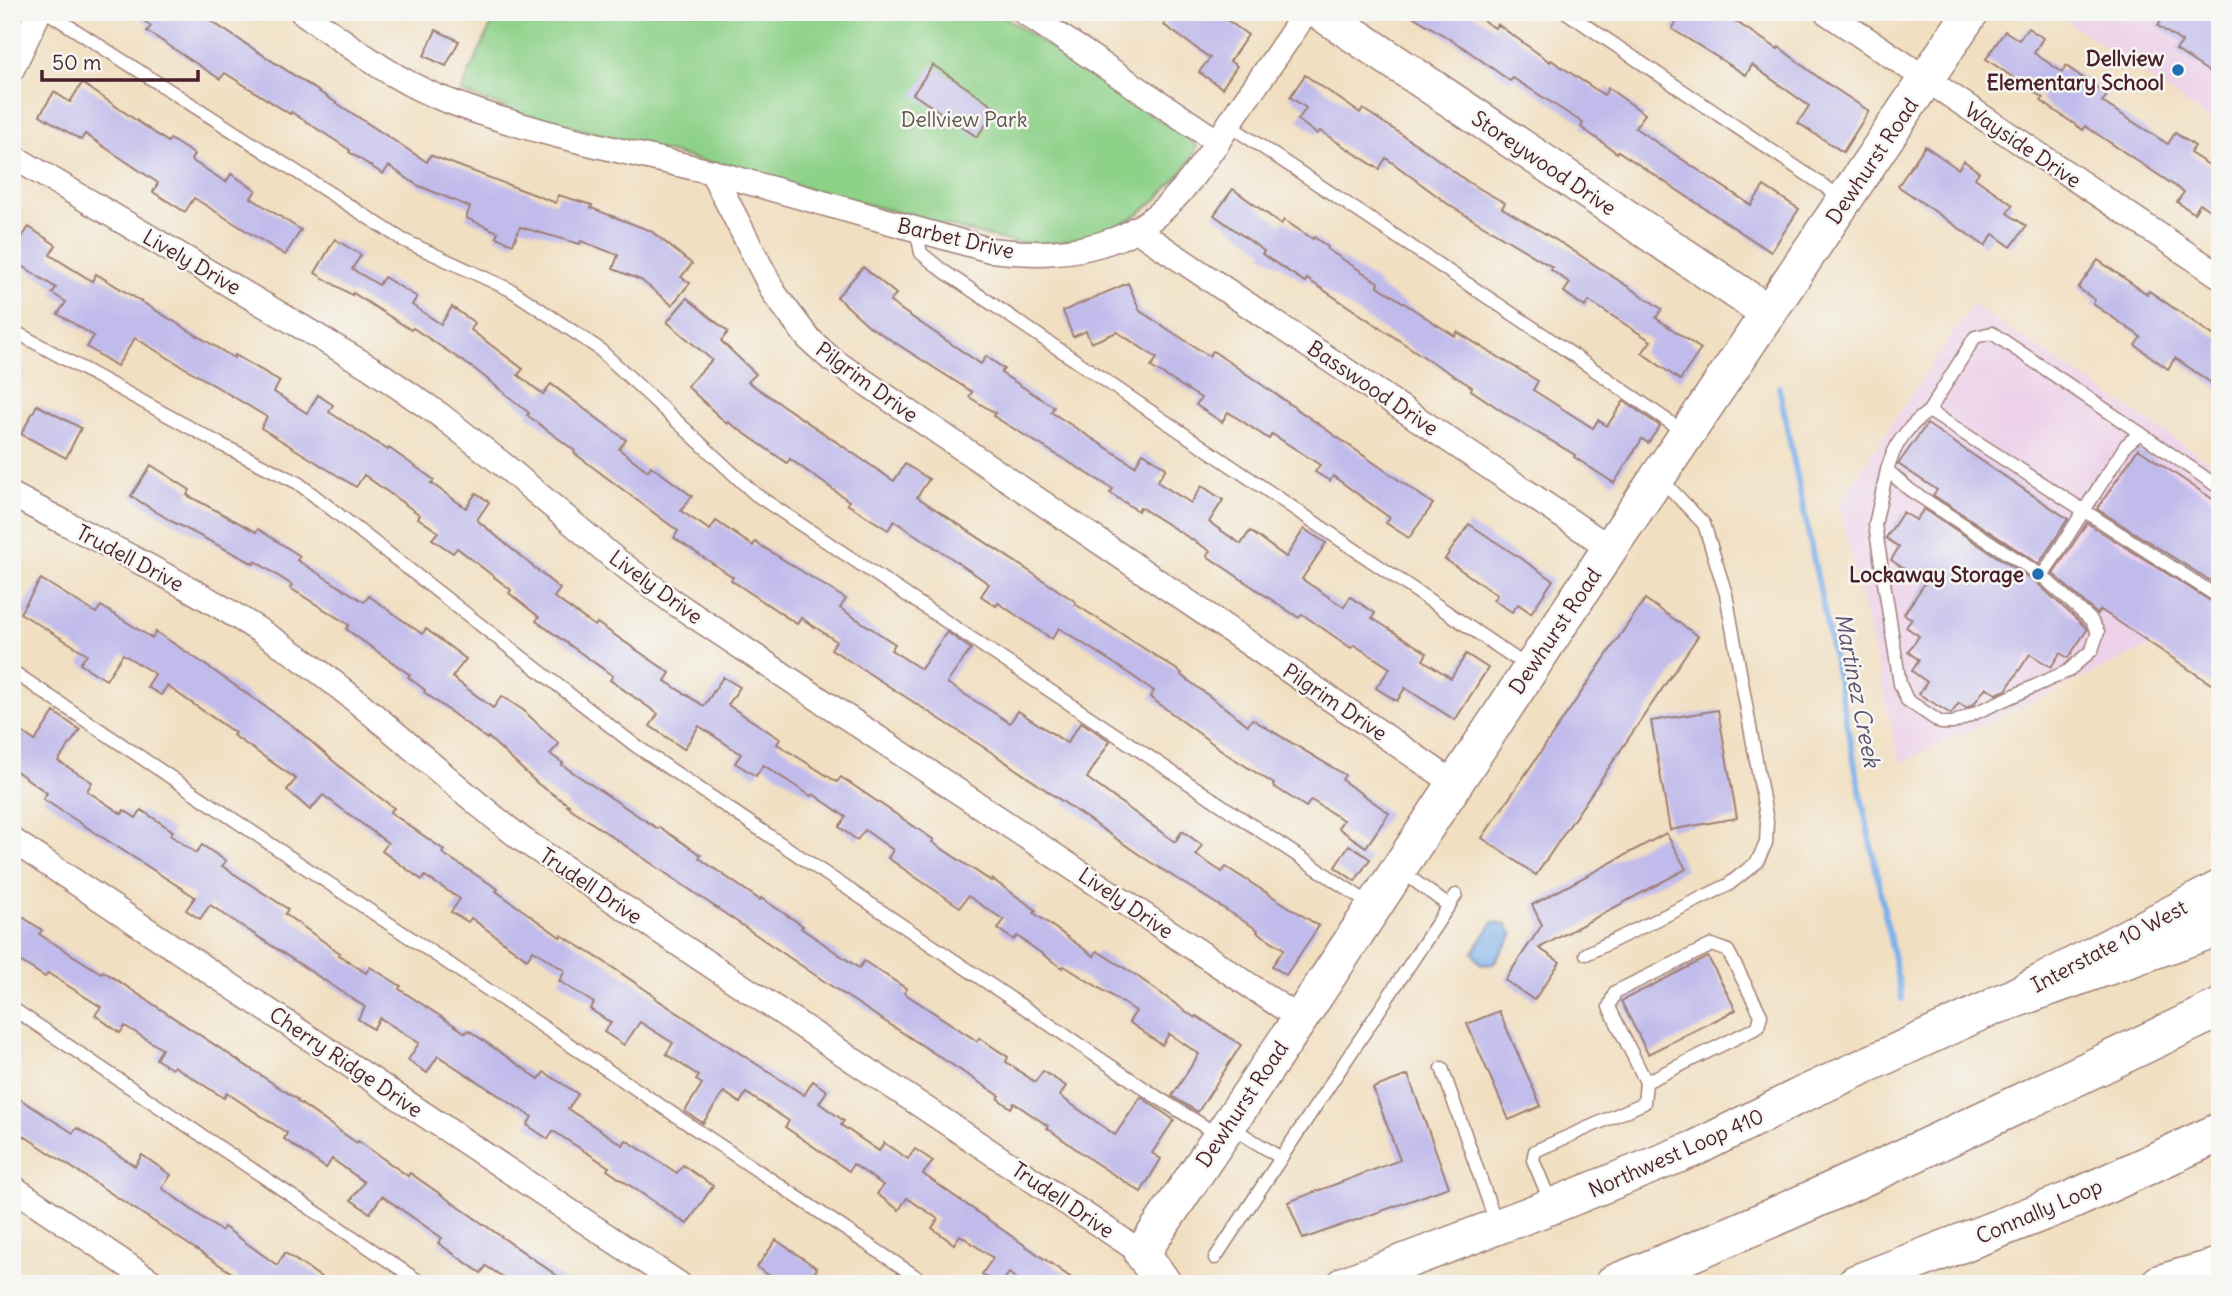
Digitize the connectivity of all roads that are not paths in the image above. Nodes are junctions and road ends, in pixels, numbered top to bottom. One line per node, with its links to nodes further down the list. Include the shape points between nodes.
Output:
1 (39, 12): 10 (street)
2 (47, 12): 38 (lane, via 403,240 511,290 587,341 755,494)
3 (302, 12): 14 (street, via 378,65 437,97 557,135)
4 (1024, 12): 12 (street)
5 (1306, 12): 12 (street, Barbet Drive)
6 (1320, 12): 19 (street, Storeywood Drive)
7 (1566, 12): 15 (lane)
8 (1826, 12): 11 (street, Wayside Drive)
9 (1972, 12): 11 (street, Dewhurst Road)
10 (12, 69)
11 (1926, 80): 15 (street, Dewhurst Road); 18 (street, Wayside Drive)
12 (1223, 133): 17 (street, Barbet Drive, via 1189,182); 23 (lane, via 1541,333)
13 (12, 156): 45 (street, Lively Drive, via 371,368 440,415 672,601)
14 (712, 172): 16 (street, Barbet Drive); 34 (street, Pilgrim Drive, via 774,293 808,338 831,359)
15 (1845, 200): 19 (street, Dewhurst Road)
16 (916, 229): 17 (street, Barbet Drive, via 990,250 1035,255 1077,250); 32 (lane, via 921,253 942,270)
17 (1135, 229): 29 (street, Basswood Drive)
18 (2220, 276)
19 (1769, 313): 23 (street, Dewhurst Road)
20 (12, 330): 50 (lane, via 298,483 636,746 1135,1082)
21 (1929, 411): 22 (lane, via 1975,337 1992,333); 24 (lane, via 1909,426); 28 (lane)
22 (2140, 433): 26 (lane); 28 (lane, via 2126,445)
23 (1687, 435): 25 (street, Dewhurst Road)
24 (1887, 470): 30 (lane, via 1910,490); 30 (lane, via 1875,525 1900,684 1907,700 1941,723 1953,723 2068,671 2092,650 2098,632 2091,620)
25 (1658, 476): 29 (street, Dewhurst Road); 40 (lane, via 1704,524 1726,594 1764,808 1766,843 1757,862 1728,885)
26 (2220, 488)
27 (12, 495): 57 (street, Trudell Drive, via 272,639 353,698 523,840)
28 (2084, 509): 30 (lane); 31 (lane)
29 (1610, 548): 32 (street, Dewhurst Road)
30 (2042, 576)
31 (2220, 598)
32 (1530, 669): 34 (street, Dewhurst Road)
33 (12, 671): 63 (lane)
34 (1454, 783): 36 (street, Dewhurst Road)
35 (12, 840): 62 (street, Cherry Ridge Drive)
36 (1398, 869): 38 (street, Dewhurst Road); 52 (lane, via 1452,901)
37 (2220, 888): 42 (street, Interstate 10 West)
38 (1374, 907): 45 (street, Dewhurst Road)
39 (2220, 926): 42 (highway)
40 (1586, 954)
41 (2220, 999): 48 (highway)
42 (1999, 1004): 55 (street, Northwest Loop 410, via 1696,1147)
43 (12, 1008): 61 (lane)
44 (2220, 1008): 48 (highway)
45 (1300, 1019): 50 (street, Dewhurst Road)
46 (1442, 1068): 56 (lane)
47 (1646, 1082): 47 (lane, via 1758,1027 1761,1016 1728,950 1712,946 1615,992 1609,1007); 55 (lane, via 1644,1103 1535,1151 1533,1160)
48 (2062, 1083): 66 (highway, via 1898,1162)
49 (2220, 1123): 53 (highway)
50 (1224, 1131): 52 (lane); 57 (street, Dewhurst Road)
51 (2220, 1132): 53 (highway, Connally Loop)
52 (1281, 1158): 58 (lane)
53 (2162, 1158): 67 (highway, Connally Loop, via 2072,1200)
54 (12, 1187): 60 (street)
55 (1552, 1206): 56 (street, Northwest Loop 410)
56 (1497, 1227): 65 (street, Northwest Loop 410)
57 (1142, 1253): 64 (street, Trudell Drive)
58 (1215, 1258)
59 (2220, 1267): 68 (highway)
60 (155, 1284)
61 (423, 1284)
62 (679, 1284)
63 (927, 1284)
64 (1164, 1284)
65 (1345, 1284)
66 (1614, 1284)
67 (1856, 1284)
68 (2160, 1284)

